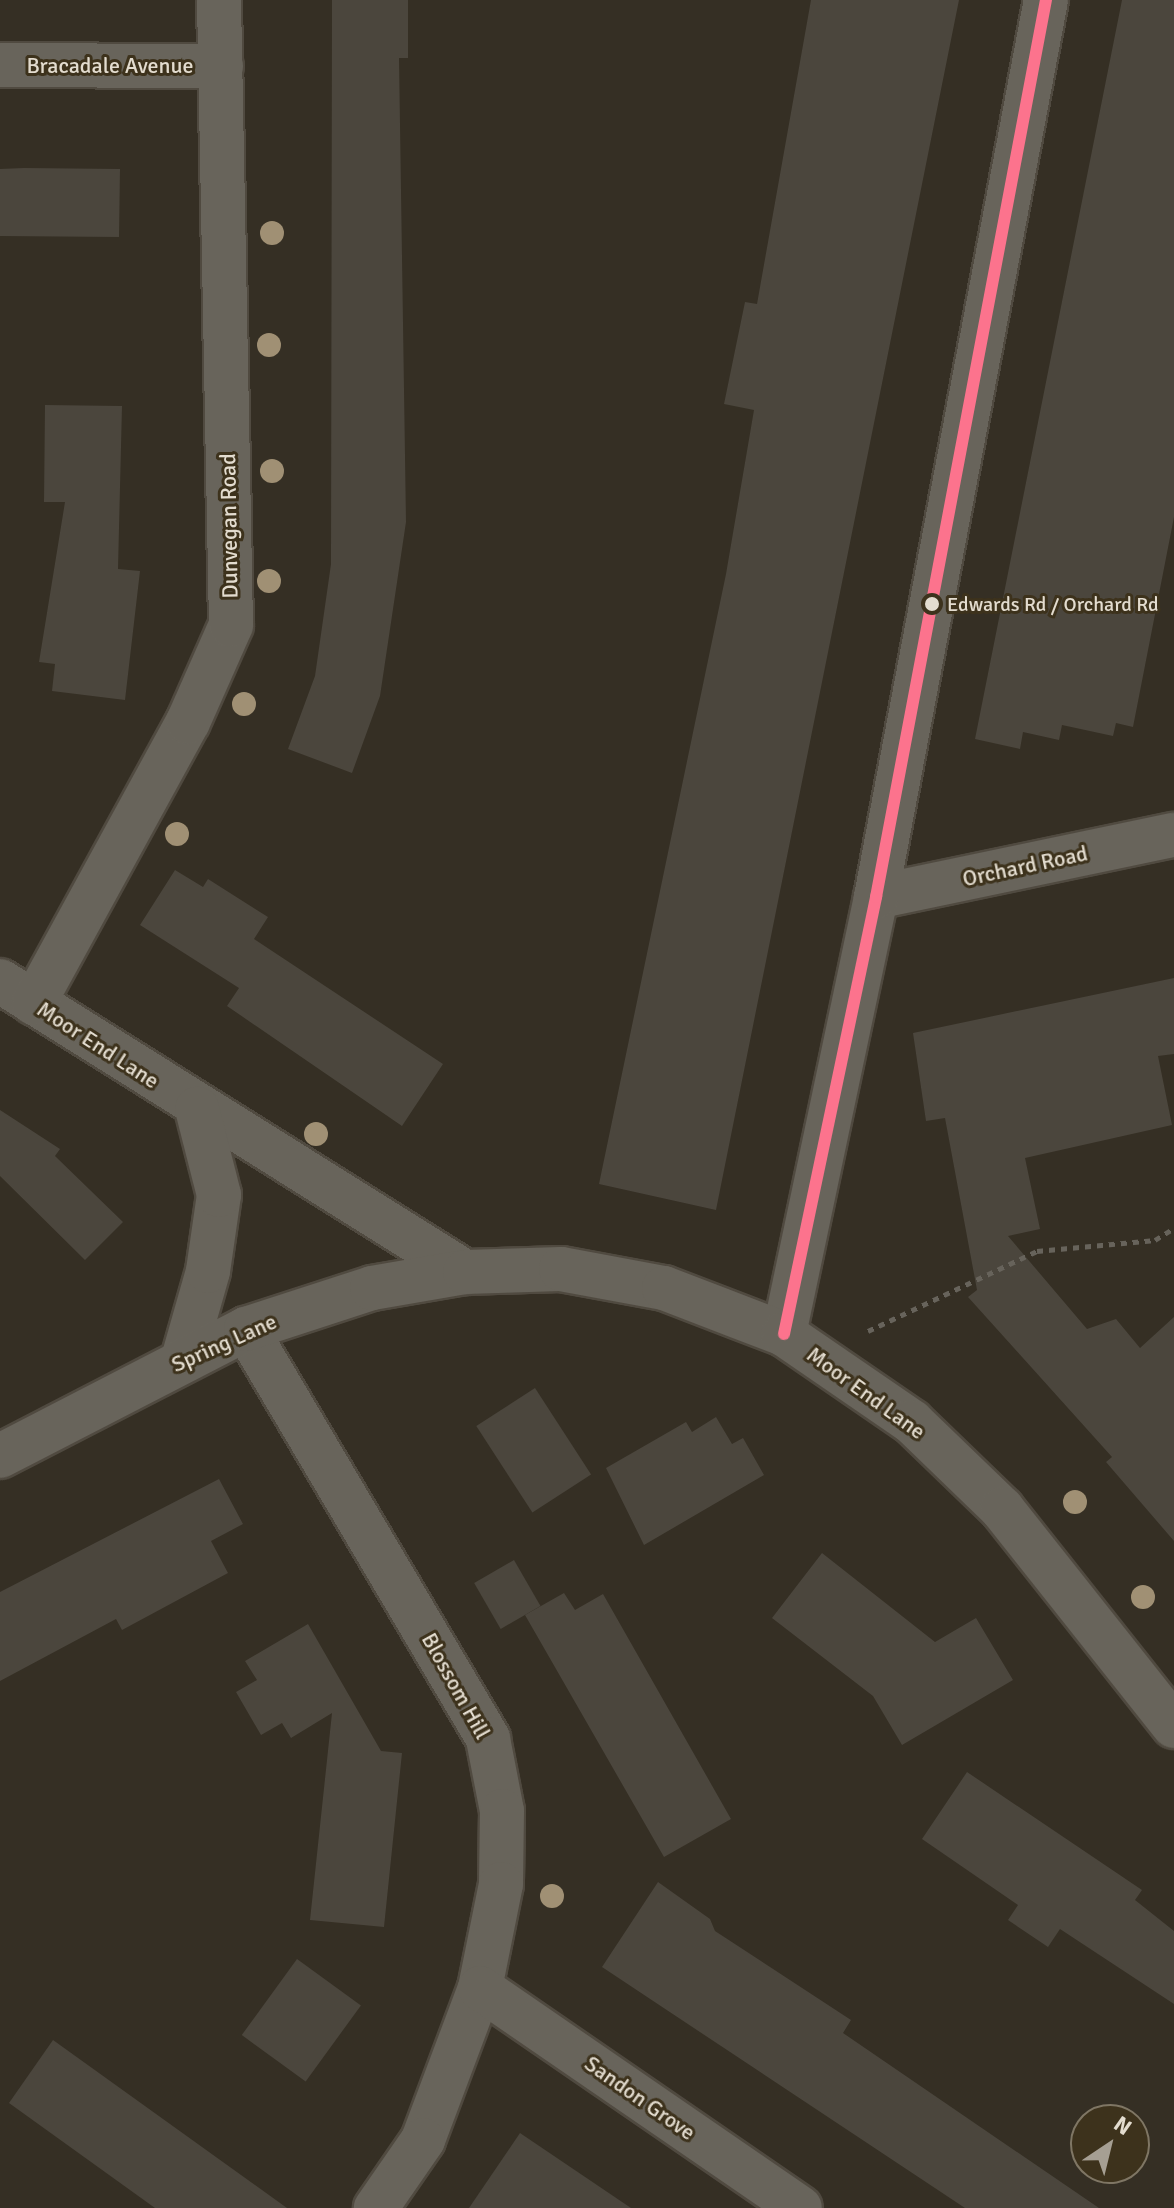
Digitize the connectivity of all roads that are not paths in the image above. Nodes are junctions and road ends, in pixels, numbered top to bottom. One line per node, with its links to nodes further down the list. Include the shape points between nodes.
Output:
1 (219, 0): 4 (street, Dunvegan Road)
2 (1046, 0): 6 (street)
3 (0, 65): 4 (street, Bracadale Avenue)
4 (221, 66): 7 (street, Dunvegan Road, via 231,625 188,722)
5 (1174, 835): 6 (street, Orchard Road)
6 (876, 897): 11 (street)
7 (17, 992): 8 (street, Moor End Lane)
8 (197, 1109): 9 (street, Moor End Lane); 12 (street, via 219,1195 208,1271)
9 (465, 1272): 10 (street, Spring Lane, via 372,1288); 11 (street, Moor End Lane, via 561,1269 664,1288)
10 (246, 1329): 12 (street, Spring Lane); 15 (street, Blossom Hill, via 488,1739 502,1811 501,1884)
11 (801, 1345): 14 (street, Moor End Lane, via 912,1422 1002,1509)
12 (183, 1359): 13 (street, Spring Lane)
13 (0, 1456)
14 (1174, 1726)
15 (480, 1988): 16 (street, Blossom Hill, via 423,2140); 17 (street, Sandon Grove)
16 (376, 2208)
17 (800, 2208)

